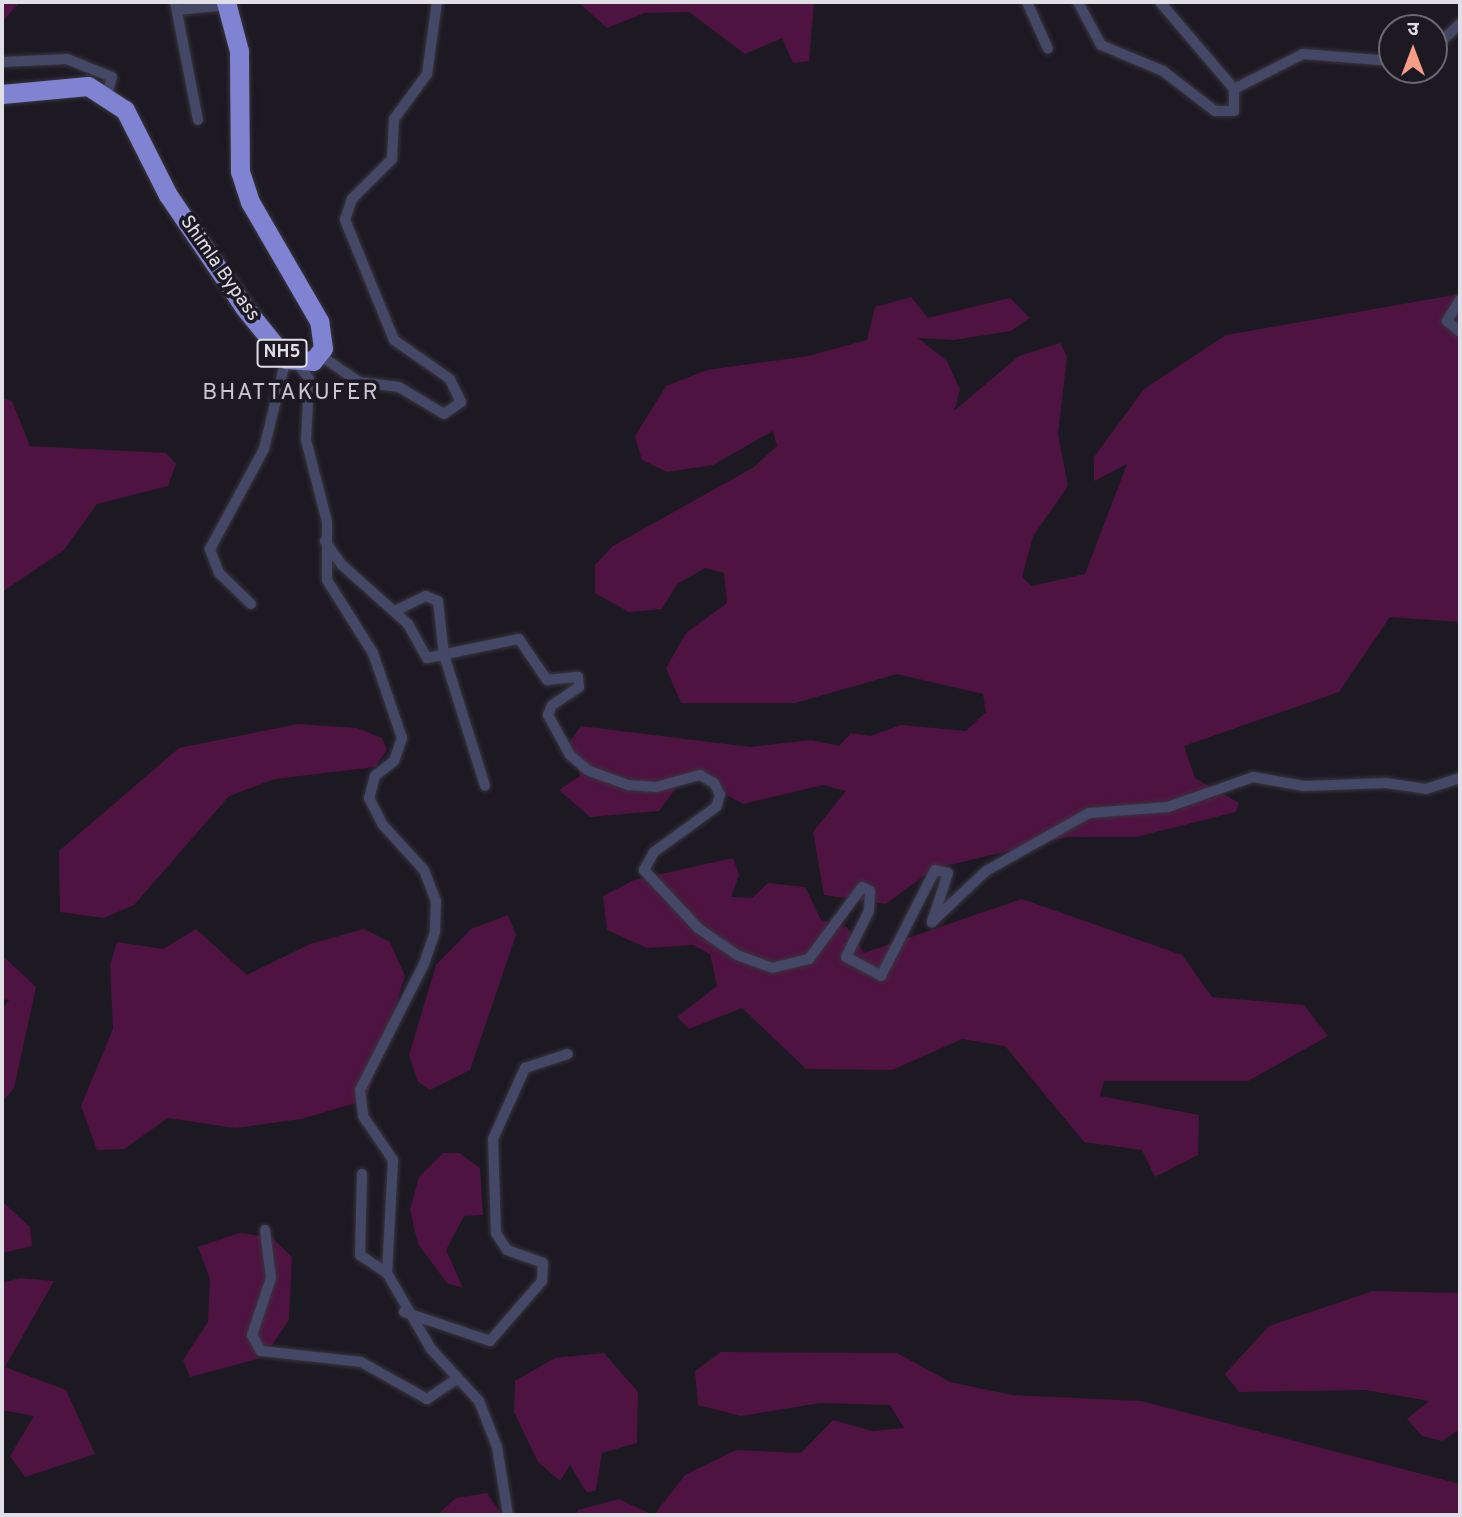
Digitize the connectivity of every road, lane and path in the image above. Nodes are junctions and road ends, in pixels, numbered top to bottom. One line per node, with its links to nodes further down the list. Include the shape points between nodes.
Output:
1 (437, 2): 16 (street, via 428,74 394,119 393,159 352,199 345,220 394,340 450,379 461,402 444,414 399,387 359,382)
2 (1027, 2): 7 (street)
3 (1079, 2): 10 (street, via 1101,45 1163,71 1215,111 1234,111)
4 (1160, 2): 10 (street)
5 (227, 4): 6 (street); 16 (highway, NH5, via 239,51 240,172 250,202 320,321)
6 (176, 6): 13 (street)
7 (1048, 49)
8 (1378, 60): 10 (street, via 1303,54)
9 (2, 62): 12 (street, via 67,59 112,77)
10 (1234, 89)
11 (2, 94): 12 (highway, Shimla Bypass / NH5, via 59,84 88,86)
12 (107, 96): 17 (highway, Shimla Bypass / NH5, via 125,110 176,207)
13 (198, 120)
14 (1460, 300): 15 (street, via 1447,321)
15 (1460, 332)
16 (321, 356): 17 (highway, NH5)
17 (291, 360): 18 (street, via 309,379 306,440 324,506); 19 (street, via 264,449 210,549 219,573)
18 (325, 541): 20 (street, via 342,565); 27 (street, via 327,580 373,653 402,738 394,761 368,788 372,811 424,870 436,901 435,932 424,964 360,1090 363,1116 393,1160)
19 (251, 604)
20 (395, 611): 21 (street, via 427,658); 21 (street, via 426,596 439,601)
21 (445, 658): 22 (street, via 519,639 547,680 578,677 579,687 551,705 548,715 570,755 587,769 628,785 656,787 700,775 714,783 720,795 716,807 654,852 644,870 698,928 737,956 772,968 809,960 862,887 870,891 869,911 846,957 881,976 933,872 944,868 948,873 932,922 986,871 1089,813 1174,806 1253,777 1304,786 1387,783 1426,789); 23 (street)
22 (1460, 778)
23 (485, 786)
24 (568, 1054): 28 (street, via 525,1068 493,1139 496,1233 507,1250 543,1263 542,1282 490,1341)
25 (362, 1174): 27 (street, via 360,1255)
26 (265, 1230): 29 (street, via 271,1278 252,1335 261,1351 361,1362 427,1399)
27 (387, 1273): 28 (street)
28 (404, 1312): 29 (street)
29 (458, 1378): 30 (street, via 489,1421)
30 (508, 1515)

